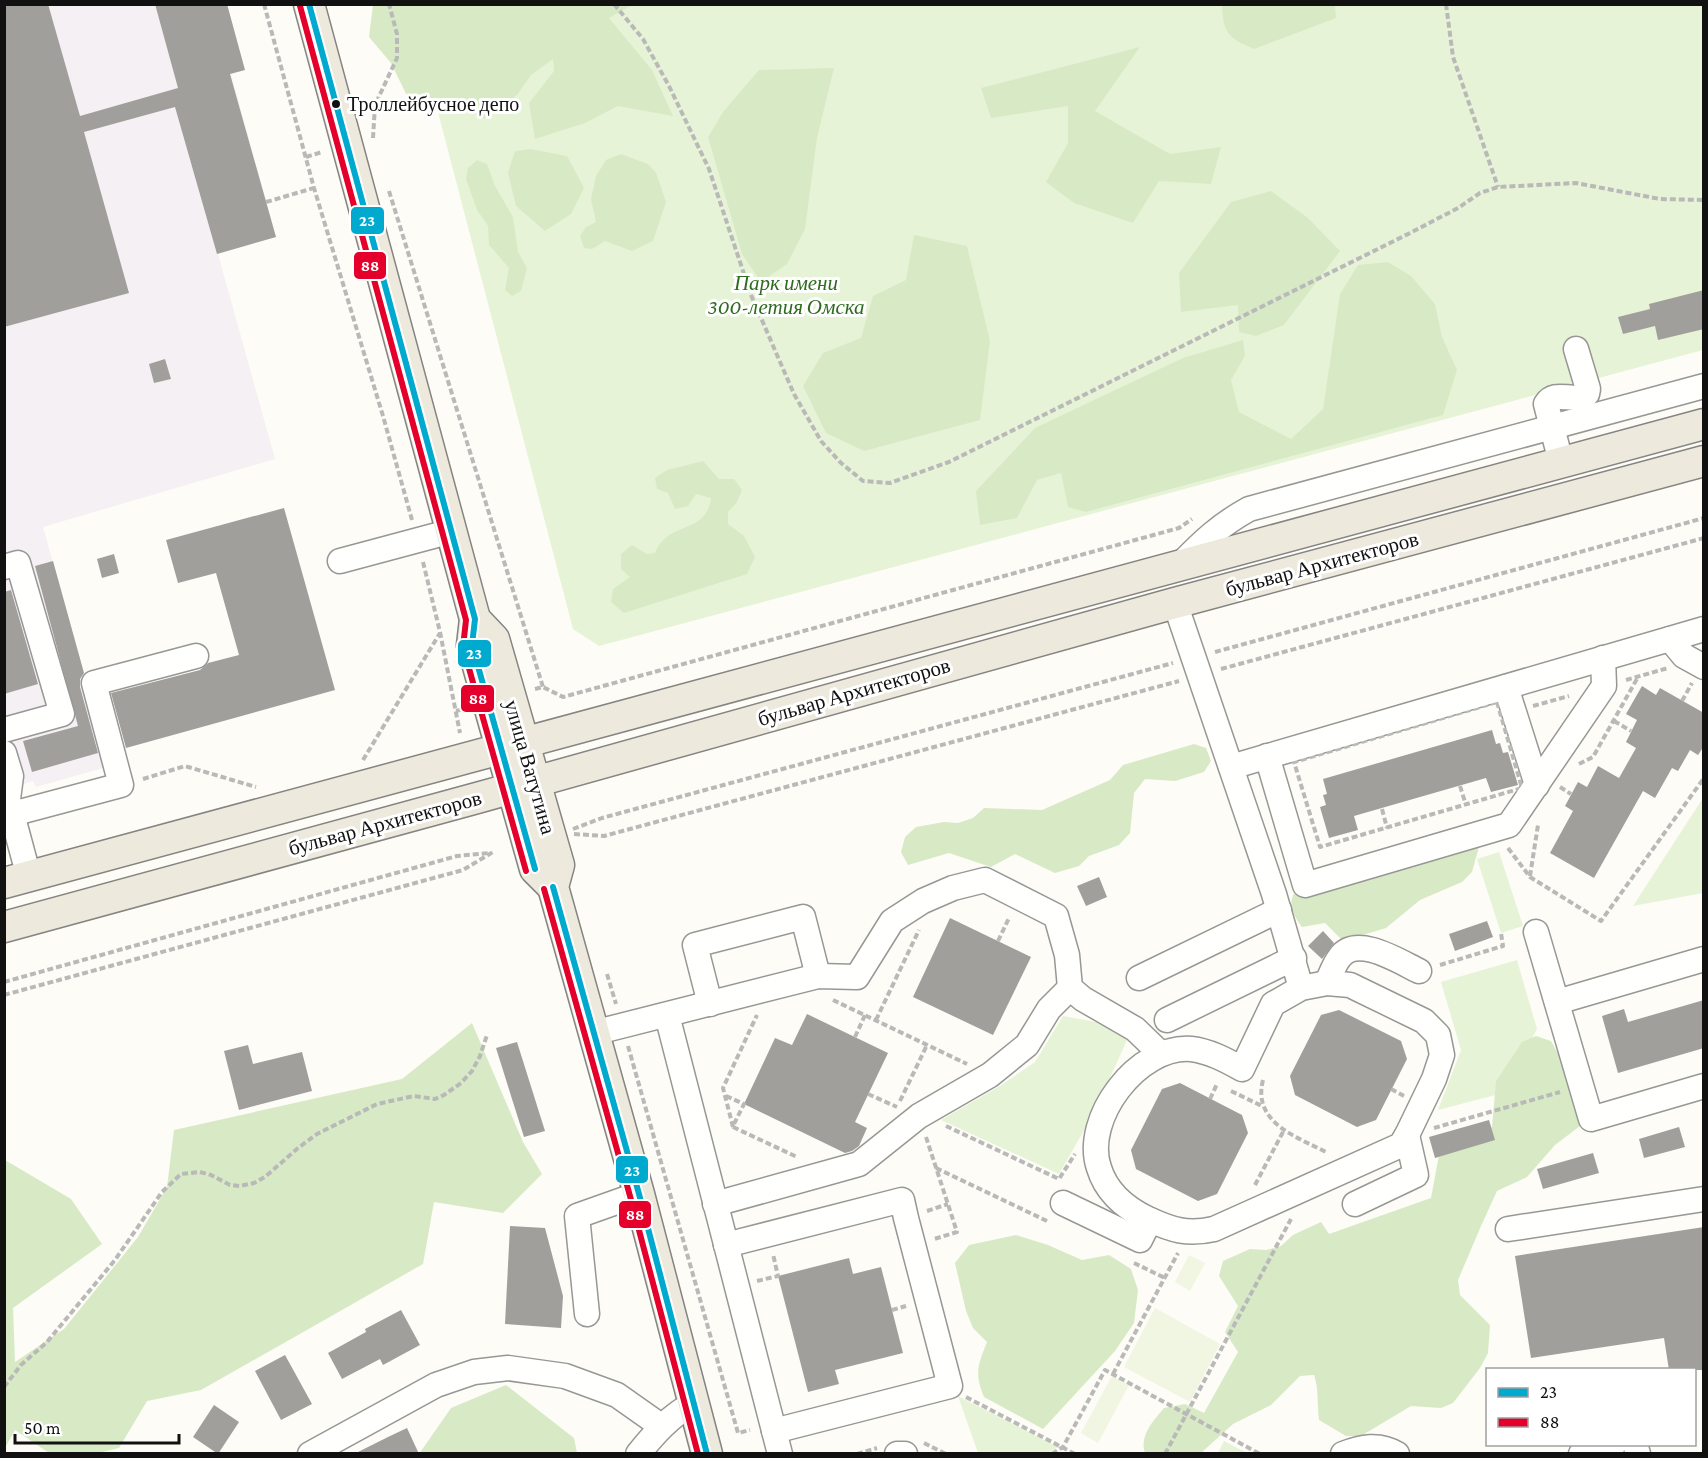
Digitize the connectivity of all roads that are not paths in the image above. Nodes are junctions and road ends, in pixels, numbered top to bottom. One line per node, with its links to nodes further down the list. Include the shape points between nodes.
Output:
1 (309, 4): 8 (main road, улица Ватутина)
2 (1576, 349): 5 (street, via 1587,394 1583,398 1550,399 1546,409)
3 (1704, 386): 5 (street)
4 (1704, 424): 7 (main road, бульвар Архитекторов)
5 (1551, 427): 7 (street); 10 (street, via 1249,509 1204,539)
6 (1704, 461): 12 (main road, бульвар Архитекторов)
7 (1561, 462): 10 (main road, бульвар Архитекторов)
8 (452, 531): 9 (street); 20 (main road, улица Ватутина, via 475,619 472,645)
9 (340, 561)
10 (1179, 566): 20 (main road, бульвар Архитекторов)
11 (4, 567): 19 (street, via 18,563 62,714)
12 (1175, 603): 23 (street); 24 (main road, бульвар Архитекторов)
13 (1704, 629): 14 (street)
14 (1670, 639): 16 (street); 17 (street)
15 (196, 657): 26 (street, via 94,683 121,785)
16 (1603, 658): 18 (street); 25 (street, via 1604,686)
17 (1698, 675)
18 (1506, 687): 22 (street); 25 (street)
19 (4, 730)
20 (512, 746): 24 (main road, улица Ватутина); 27 (main road, бульвар Архитекторов)
21 (4, 753): 26 (street, via 11,776)
22 (1267, 756): 23 (street); 25 (street, via 1305,885 1509,825)
23 (1231, 767): 28 (street)
24 (523, 785): 29 (main road, бульвар Архитекторов); 43 (main road, улица Ватутина, via 535,869 553,887)
25 (1537, 785)
26 (8, 804): 27 (street)
27 (17, 880)
28 (1279, 910): 31 (street); 35 (street)
29 (4, 927)
30 (1536, 932): 39 (street)
31 (1294, 958): 38 (street); 42 (street)
32 (1704, 959): 39 (street)
33 (1419, 971): 36 (street, via 1370,949 1353,948 1341,955)
34 (818, 976): 37 (street, via 857,977 892,921 923,901 985,880 1056,916 1067,955); 40 (street); 40 (street, via 802,917 716,939 695,945)
35 (1139, 978)
36 (1327, 983): 38 (street); 46 (street, via 1350,985 1424,1022 1438,1035 1442,1055)
37 (1070, 988): 44 (street, via 1135,1029); 50 (street, via 1049,1009 1027,1045 990,1075 908,1112 860,1164)
38 (1301, 988): 44 (street, via 1273,1004 1242,1069 1218,1056 1190,1049)
39 (1557, 1002): 45 (street, via 1591,1119)
40 (711, 1004): 41 (street)
41 (666, 1015): 43 (street); 50 (street)
42 (1167, 1020)
43 (593, 1033): 47 (main road, улица Ватутина)
44 (1161, 1054): 52 (street, via 1138,1067 1120,1086 1098,1127 1096,1144 1106,1186 1131,1211)
45 (1704, 1086)
46 (1407, 1135): 51 (street, via 1416,1175); 52 (street, via 1401,1145 1214,1229 1189,1233)
47 (639, 1194): 55 (street, via 577,1215); 56 (main road, улица Ватутина)
48 (1704, 1198): 53 (street)
49 (1063, 1203): 52 (street, via 1140,1240)
50 (716, 1204): 54 (street)
51 (1355, 1204)
52 (1150, 1220)
53 (1508, 1229)
54 (726, 1245): 58 (street); 58 (street, via 902,1200 950,1386)
55 (586, 1314)
56 (694, 1403): 57 (street); 62 (main road, улица Ватутина)
57 (661, 1426): 60 (street, via 617,1395 565,1376 508,1368 474,1372 436,1385); 61 (street)
58 (775, 1436)
59 (1607, 1446): 65 (street)
60 (310, 1454)
61 (638, 1454)
62 (707, 1454)
63 (1343, 1454): 64 (street, via 1362,1446 1389,1449)
64 (1397, 1454)
65 (1581, 1454)

